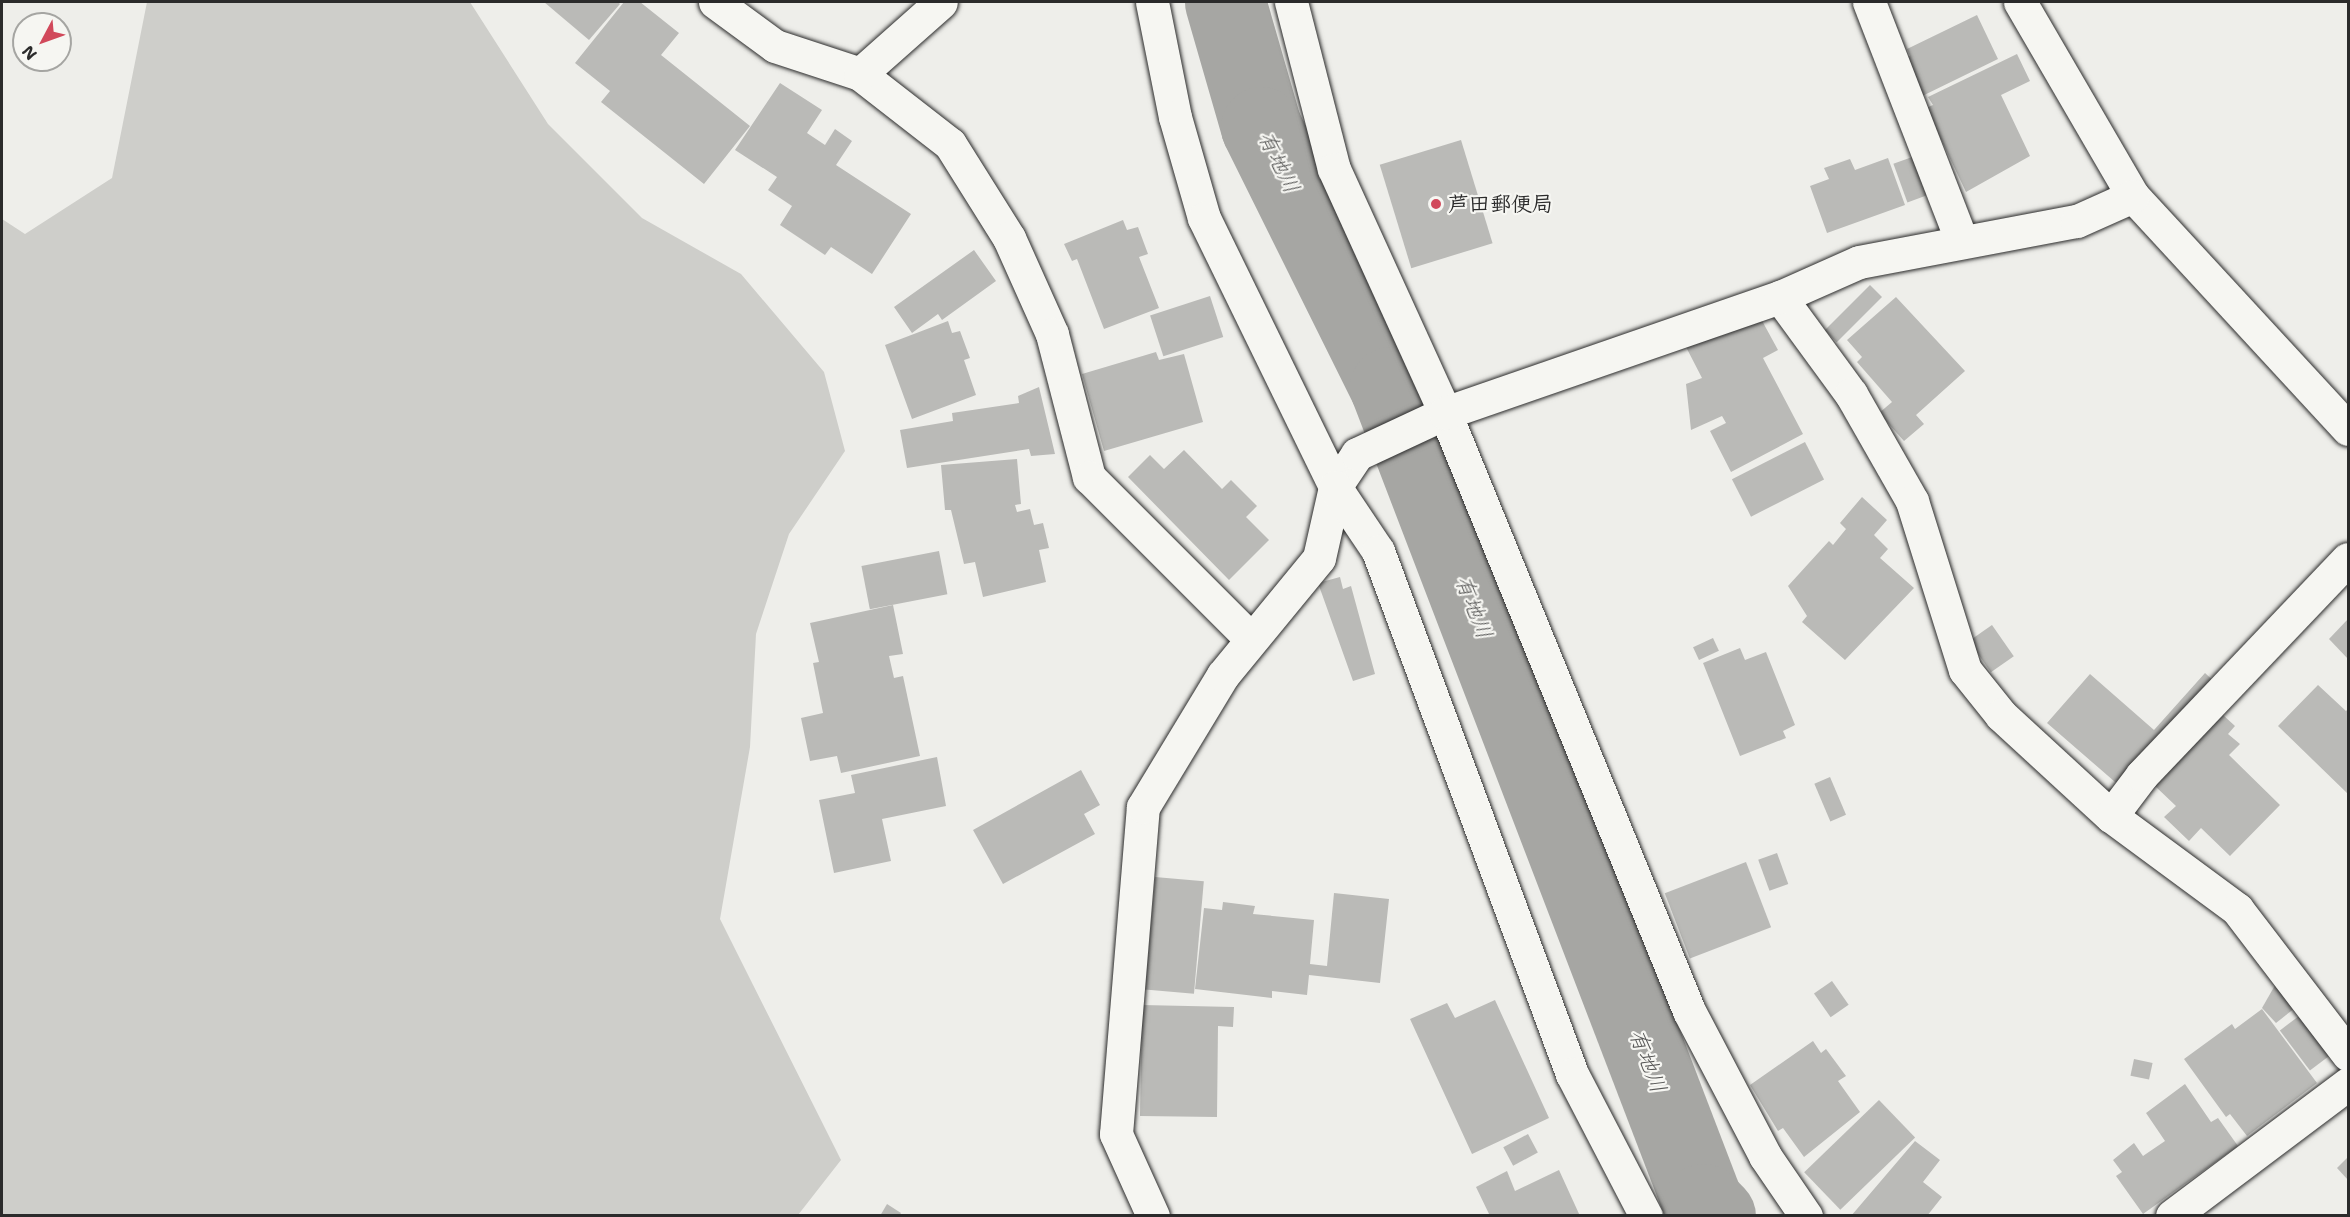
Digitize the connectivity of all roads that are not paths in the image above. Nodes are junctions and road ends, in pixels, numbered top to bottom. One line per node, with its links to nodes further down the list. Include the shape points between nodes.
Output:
1 (715, 2): 7 (street, via 775,46)
2 (941, 2): 7 (street)
3 (1152, 2): 13 (street, via 1175,117 1204,218)
4 (1291, 2): 11 (street, via 1334,169)
5 (1869, 2): 9 (street)
6 (2019, 2): 8 (street)
7 (860, 74): 15 (street, via 950,144 1009,238 1052,334 1089,477)
8 (2133, 196): 9 (street, via 2077,221); 12 (street)
9 (1962, 243): 10 (street, via 1859,262)
10 (1780, 297): 11 (street); 16 (street, via 1851,394 1912,501 1965,670 2001,715)
11 (1445, 413): 13 (street, via 1357,454); 21 (street, via 1689,1011 1765,1156)
12 (2349, 429)
13 (1335, 487): 15 (street, via 1319,558); 20 (street, via 1378,551 1572,1074)
14 (2349, 559): 16 (street, via 2142,775)
15 (1251, 639): 19 (street, via 1223,675 1143,807 1116,1134)
16 (2111, 816): 17 (street, via 2237,909)
17 (2349, 1054)
18 (2349, 1084): 22 (street)
19 (1153, 1215)
20 (1646, 1215)
21 (1806, 1215)
22 (2172, 1215)

